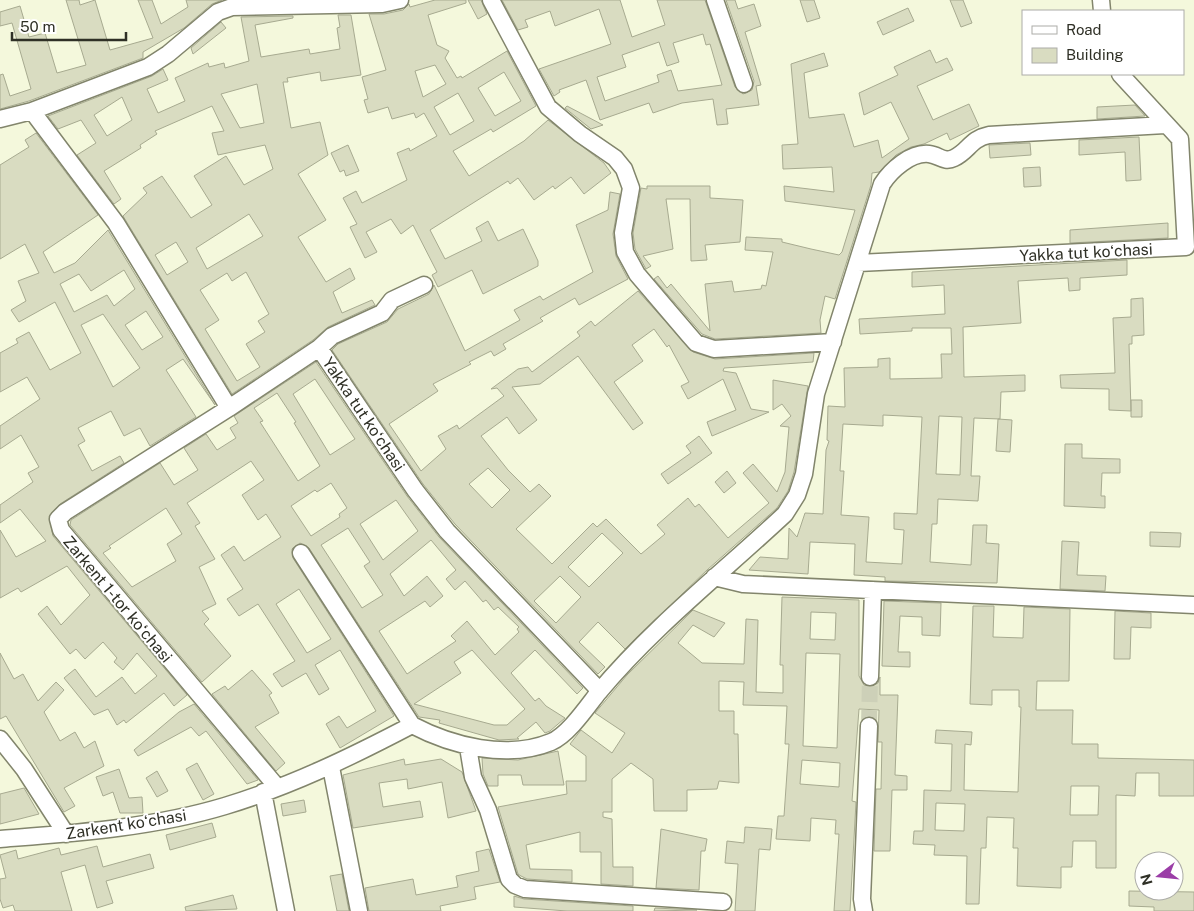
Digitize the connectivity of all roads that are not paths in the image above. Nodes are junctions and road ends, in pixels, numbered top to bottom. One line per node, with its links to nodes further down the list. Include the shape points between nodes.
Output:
1 (400, 0): 4 (street)
2 (491, 0): 13 (street, via 548,107 615,158 624,169 631,188 623,233 625,252 637,274 689,336 700,345 714,348)
3 (716, 0): 6 (street)
4 (382, 2): 7 (street, via 232,7 218,12 148,67)
5 (1121, 75): 9 (street, Yakka tut koʻchasi)
6 (744, 84)
7 (32, 111): 8 (street); 15 (street, via 116,223)
8 (0, 120)
9 (1166, 125): 10 (street, Yakka tut koʻchasi); 11 (street, via 989,135 973,140 956,157 947,160 918,155 894,169 882,184)
10 (1188, 147): 11 (street, Yakka tut koʻchasi, via 1186,247)
11 (858, 263): 13 (street)
12 (424, 285): 14 (street, via 392,300 382,313 332,336)
13 (833, 342): 17 (street, via 816,394 808,458 797,495 785,514)
14 (319, 348): 15 (street, Yakka tut koʻchasi); 21 (street, Yakka tut koʻchasi, via 415,490 447,531)
15 (229, 408): 27 (street, Zarkent 1-tor koʻchasi, via 60,515 58,524)
16 (300, 553): 22 (street)
17 (714, 578): 18 (street, via 743,584); 21 (street, via 672,614)
18 (873, 590): 19 (street); 20 (street)
19 (1190, 605)
20 (870, 677)
21 (600, 691): 25 (street, via 554,741 535,748)
22 (412, 725): 25 (street, via 436,738); 26 (street, Zarkent koʻchasi)
23 (869, 726): 33 (street)
24 (0, 739): 28 (street, via 24,769)
25 (468, 747): 30 (street, via 473,777 488,810 509,879 515,885 525,889)
26 (331, 767): 27 (street, Zarkent koʻchasi); 32 (street)
27 (270, 790): 28 (street, Zarkent koʻchasi, via 224,806 147,824); 31 (street)
28 (66, 834): 29 (street, Zarkent koʻchasi)
29 (0, 839)
30 (723, 902)
31 (286, 911)
32 (359, 911)
33 (864, 911)

